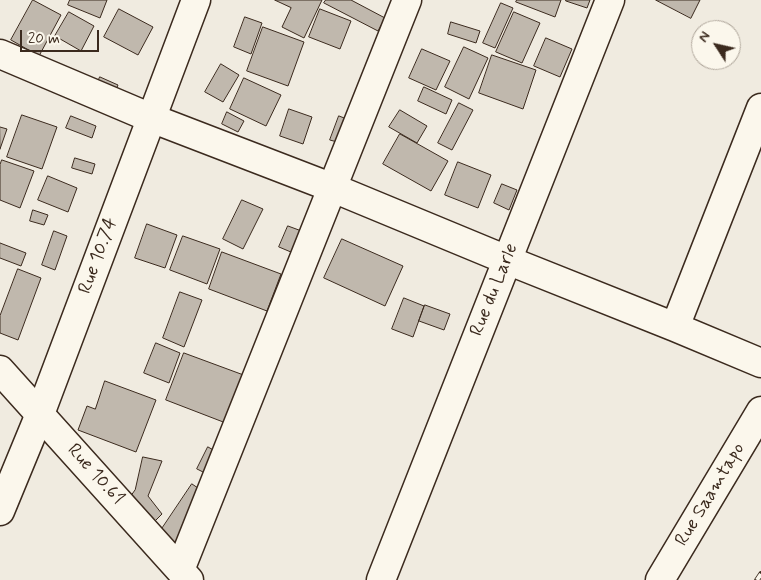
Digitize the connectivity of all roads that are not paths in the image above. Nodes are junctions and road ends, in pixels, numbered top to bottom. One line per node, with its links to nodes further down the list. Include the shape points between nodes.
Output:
1 (196, 0): 6 (street, Rue 10.74)
2 (407, 0): 7 (street)
3 (610, 0): 8 (street, Rue du Larle)
4 (0, 54): 6 (street)
5 (761, 108): 9 (street)
6 (151, 118): 7 (street); 13 (street, Rue 10.74)
7 (333, 188): 8 (street); 15 (street)
8 (507, 260): 9 (street); 16 (street, Rue du Larle)
9 (675, 327): 10 (street)
10 (761, 363)
11 (0, 370): 13 (street, Rue 10.61)
12 (761, 411): 17 (street, Rue Saamtapo)
13 (40, 414): 14 (street, Rue 10.74); 15 (street, Rue 10.61)
14 (0, 511)
15 (184, 575)
16 (380, 580)
17 (660, 580)

